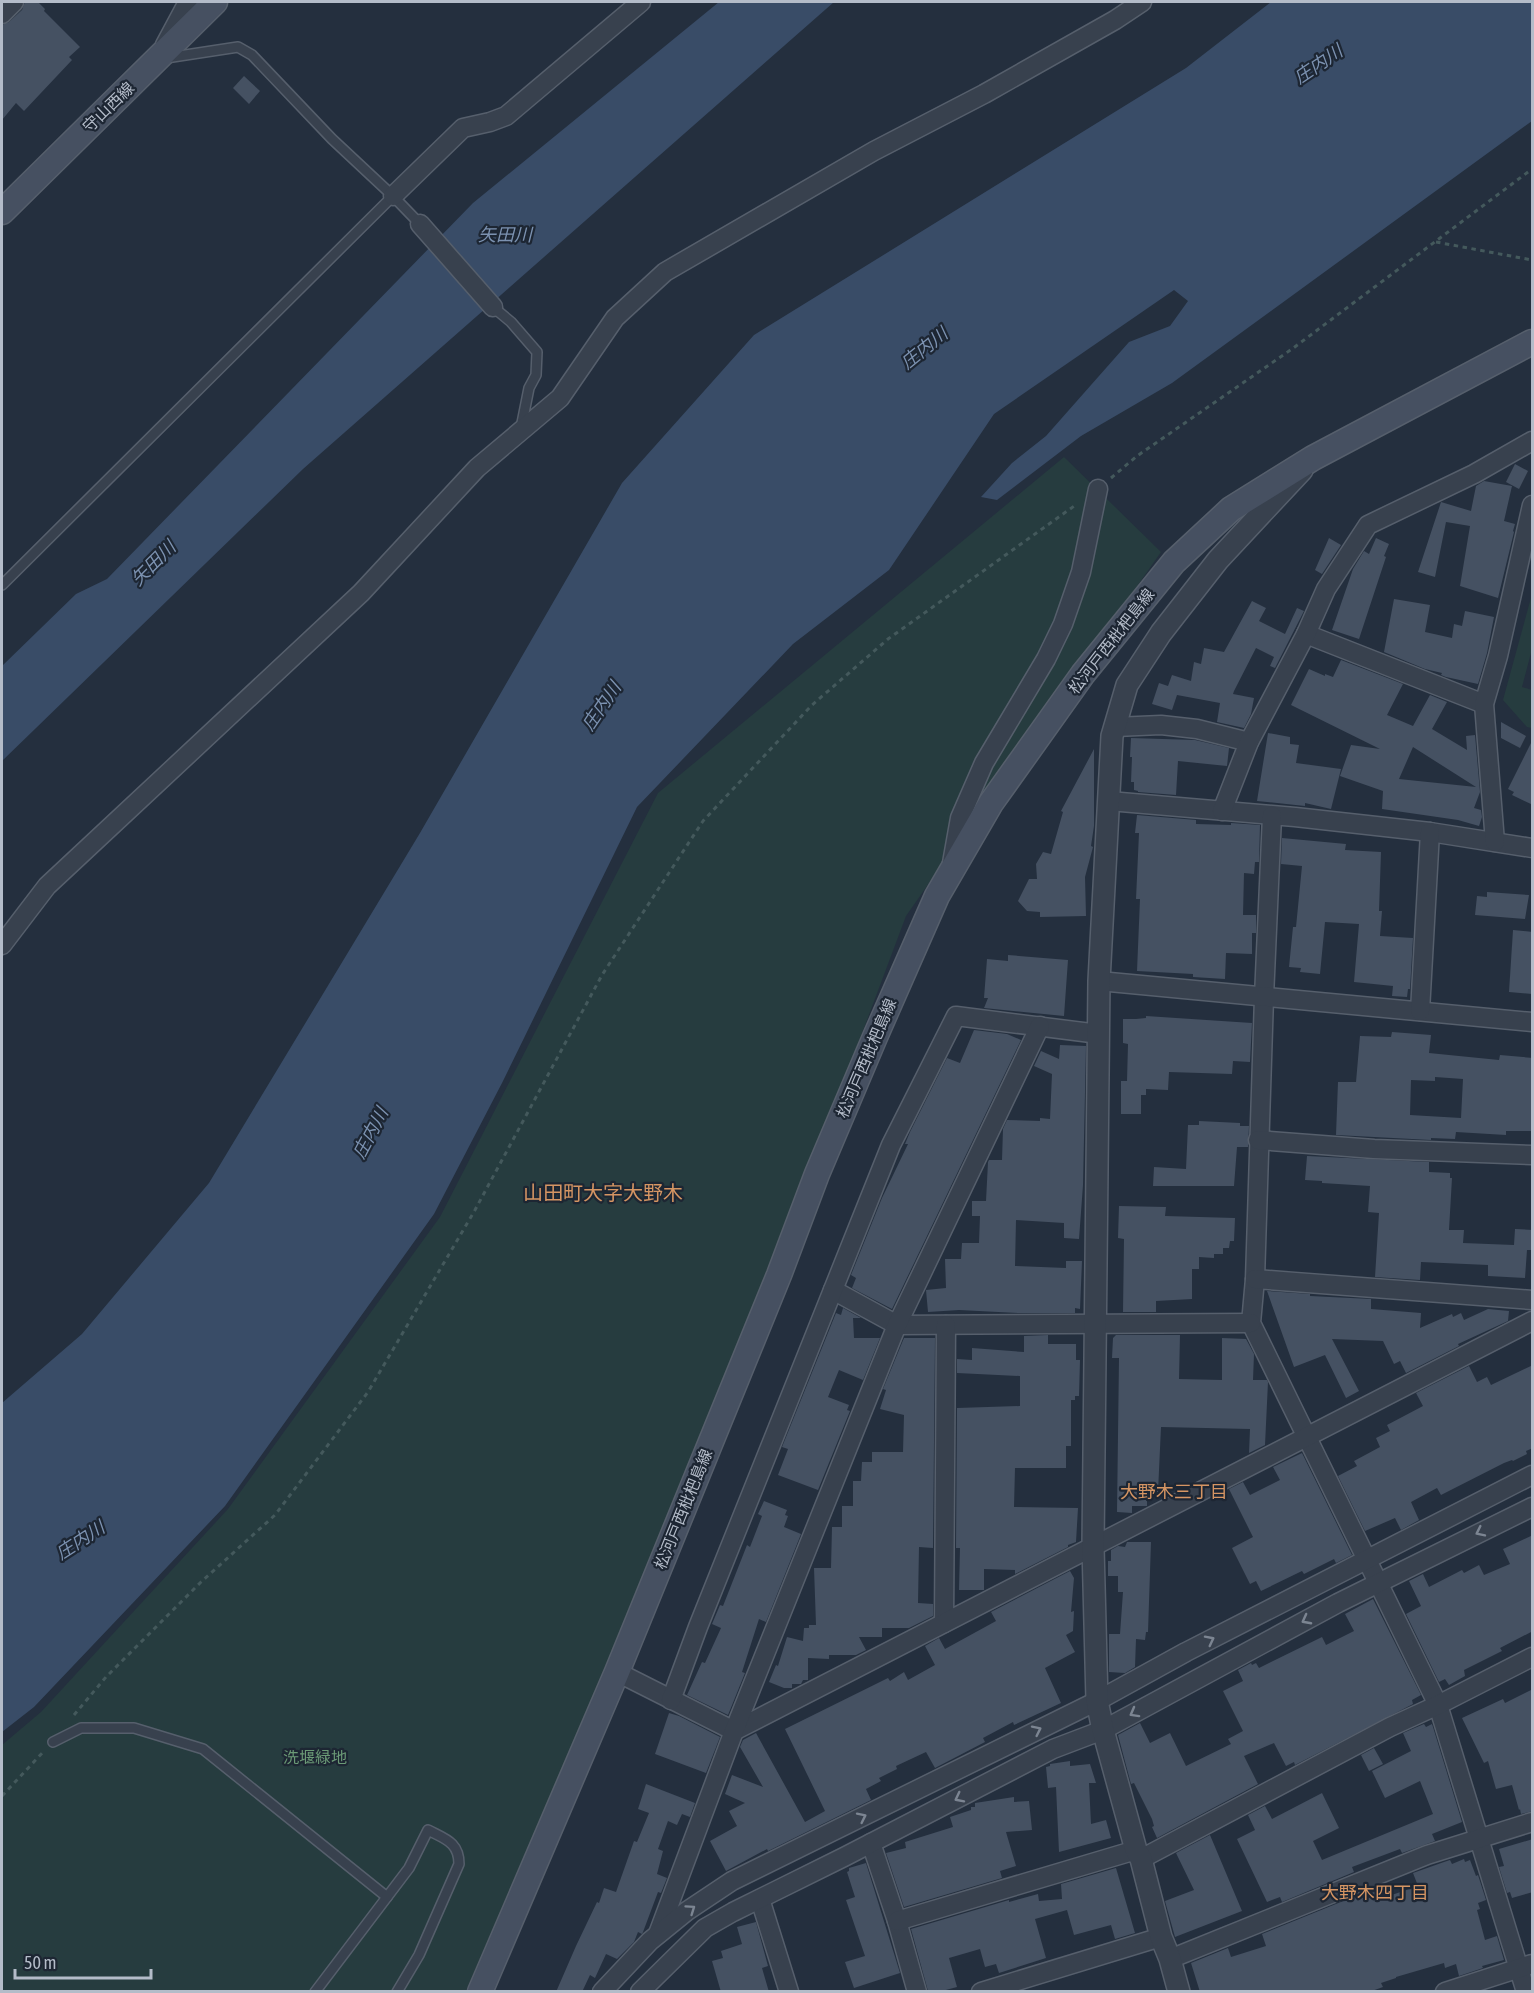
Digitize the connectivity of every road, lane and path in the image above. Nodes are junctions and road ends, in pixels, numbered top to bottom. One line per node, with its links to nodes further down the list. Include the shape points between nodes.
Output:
1 (14, 2): 6 (street)
2 (188, 2): 7 (street)
3 (215, 2): 7 (main road, 守山西線)
4 (641, 2): 9 (street, via 506,116 463,128)
5 (1142, 2): 16 (street, via 665,272 615,318 560,398)
6 (2, 14)
7 (157, 60): 9 (lane, via 238,47 252,56); 10 (main road, 守山西線)
8 (1533, 169): 12 (path)
9 (393, 196): 11 (lane); 21 (lane)
10 (2, 212)
11 (420, 224): 14 (street)
12 (1436, 242): 13 (path); 19 (path, via 1292,349 1137,456)
13 (1533, 260)
14 (493, 307): 16 (lane, via 537,352 536,375 529,388)
15 (1533, 342): 18 (main road, 松河戸西枇杷島線)
16 (520, 432): 33 (street, via 477,468 361,593 47,886)
17 (1533, 441): 22 (street, via 1368,525 1326,589)
18 (1313, 458): 24 (street, via 1218,560 1161,633 1127,685); 32 (main road, 松河戸西枇杷島線, via 1231,508 1174,562 1077,683 991,803)
19 (1098, 489): 32 (street, via 1081,572 1063,624 984,763 960,818); 64 (path, via 888,639 812,705 703,821 602,975 476,1210 368,1392 275,1515 106,1677)
20 (1533, 505): 23 (street)
21 (2, 585)
22 (1306, 634): 23 (street); 25 (street)
23 (1484, 704): 30 (street)
24 (1115, 727): 25 (street, via 1197,729); 26 (street)
25 (1249, 742): 27 (street)
26 (1109, 801): 27 (street); 34 (street)
27 (1222, 811): 28 (street)
28 (1272, 816): 29 (street); 35 (street)
29 (1430, 832): 30 (street); 36 (street)
30 (1495, 842): 31 (street)
31 (1533, 848)
32 (950, 873): 58 (main road, 松河戸西枇杷島線, via 817,1174)
33 (2, 945)
34 (1100, 981): 35 (street); 39 (street)
35 (1263, 997): 36 (street); 40 (street)
36 (1420, 1011): 37 (street)
37 (1533, 1022)
38 (1040, 1026): 39 (street); 43 (street, via 956,1016 891,1145); 48 (street)
39 (1099, 1034): 46 (street)
40 (1258, 1140): 41 (street); 42 (street)
41 (1533, 1155)
42 (1255, 1279): 44 (street); 47 (street)
43 (833, 1290): 48 (street); 59 (street)
44 (1533, 1300)
45 (1533, 1321): 50 (street)
46 (1095, 1323): 47 (street); 49 (street); 53 (street)
47 (1251, 1323): 50 (street)
48 (897, 1325): 49 (street); 63 (street)
49 (946, 1325): 56 (street)
50 (1307, 1436): 53 (street); 54 (street)
51 (1533, 1475): 54 (street)
52 (1533, 1507): 55 (street, one-way to 55)
53 (1093, 1546): 56 (street); 60 (street)
54 (1367, 1560): 55 (street); 60 (street, one-way to 54)
55 (1378, 1582): 61 (street); 62 (street, one-way to 62)
56 (944, 1623): 63 (street)
57 (1533, 1657): 61 (street)
58 (617, 1672): 59 (street); 79 (main road, 松河戸西枇杷島線)
59 (671, 1700): 63 (street)
60 (1096, 1701): 62 (street); 73 (street, one-way to 60, via 732,1881)
61 (1438, 1705): 67 (street); 69 (street)
62 (1102, 1730): 68 (street, one-way to 68, via 1053,1749); 69 (street)
63 (734, 1731): 73 (street)
64 (52, 1742): 65 (path); 70 (lane, via 81,1728 134,1728 203,1749)
65 (2, 1796)
66 (1533, 1822): 67 (street)
67 (1480, 1838): 75 (street, via 1426,1855); 76 (street)
68 (871, 1843): 71 (street); 72 (street)
69 (1139, 1855): 72 (street); 74 (street)
70 (387, 1897): 77 (lane); 78 (lane, via 409,1868 428,1830 453,1844 459,1853 459,1864 419,1955)
71 (760, 1899): 81 (street, via 705,1928); 82 (street)
72 (897, 1920): 83 (street)
73 (658, 1934): 80 (street)
74 (1161, 1937): 75 (street); 84 (street)
75 (1170, 1959): 85 (street)
76 (1526, 1966): 86 (street); 87 (street)
77 (315, 1992)
78 (397, 1992)
79 (480, 1992)
80 (602, 1992)
81 (640, 1992)
82 (789, 1992)
83 (917, 1992)
84 (981, 1992)
85 (1179, 1992)
86 (1445, 1992)
87 (1526, 1992)

